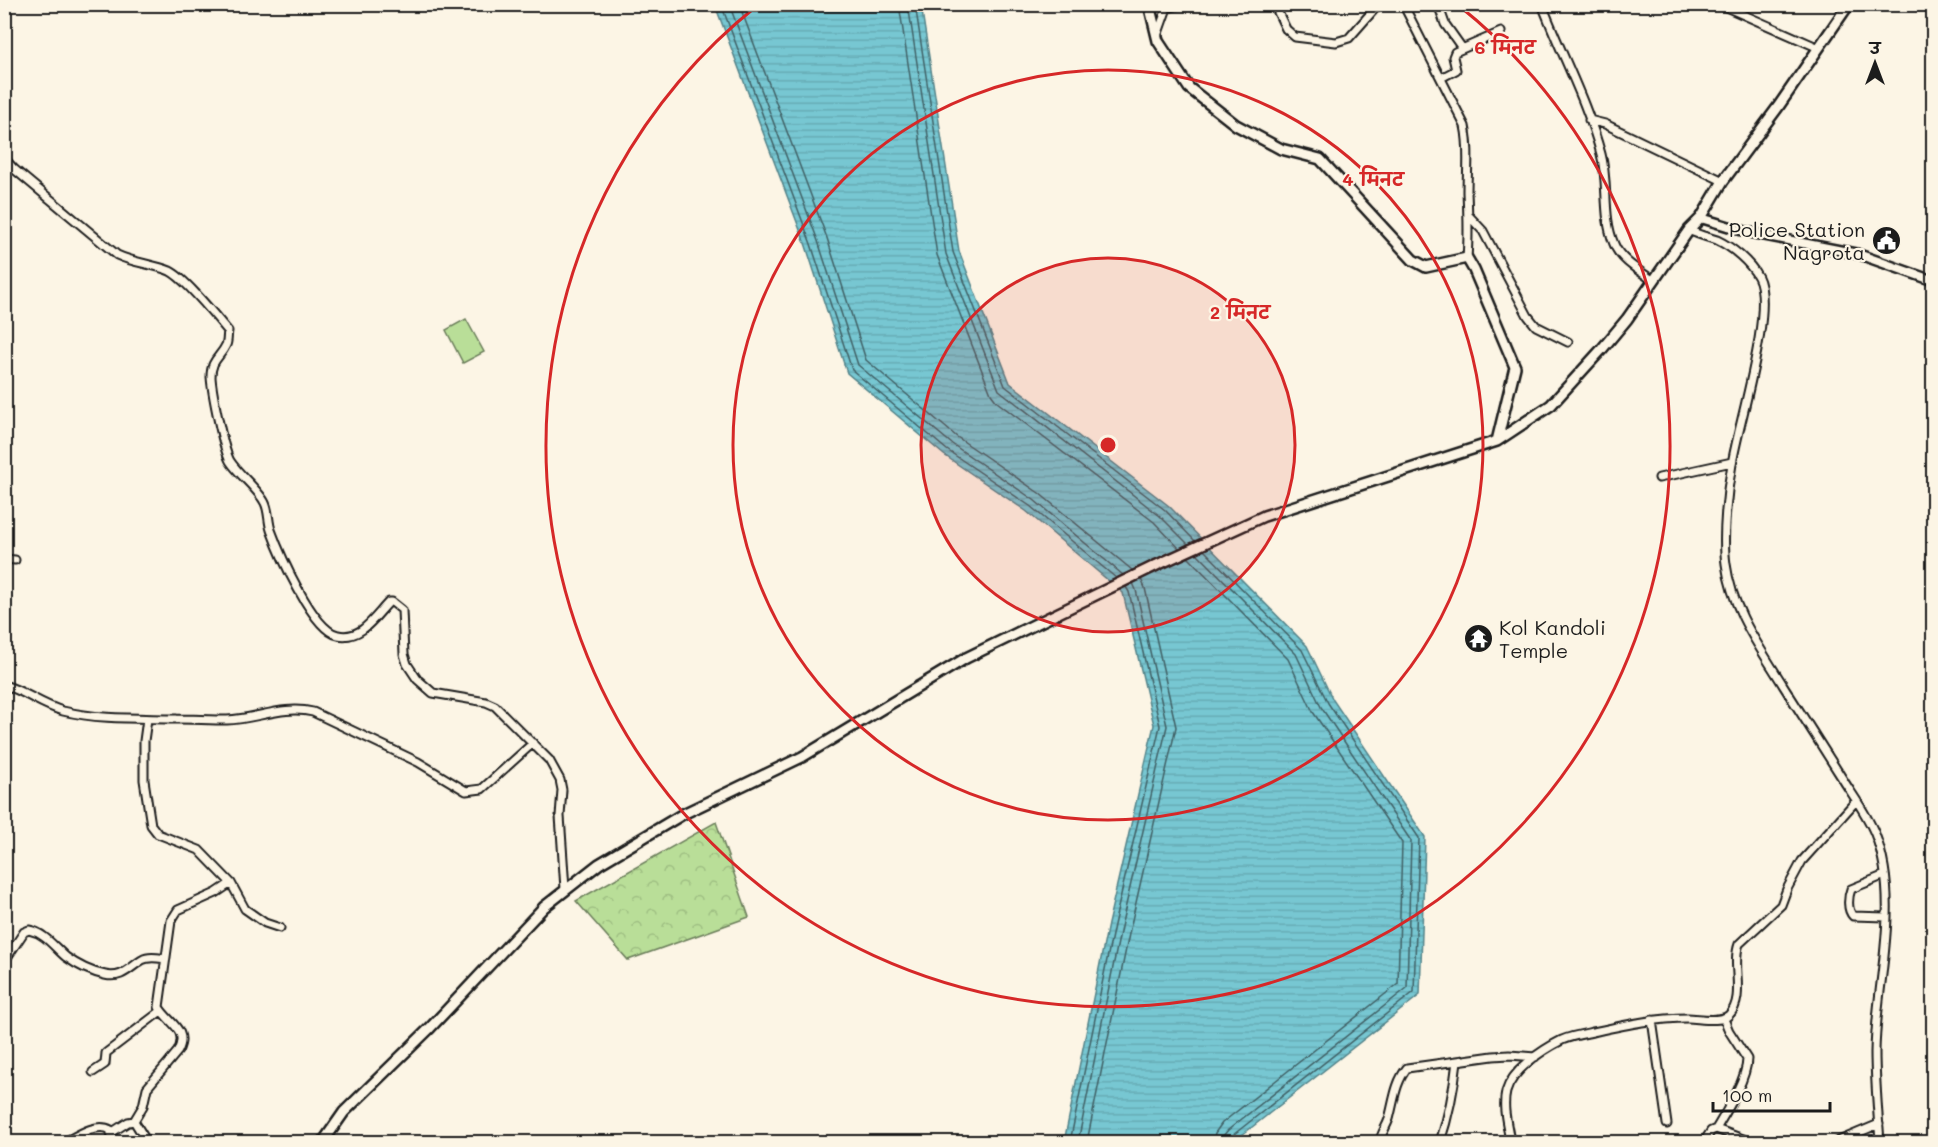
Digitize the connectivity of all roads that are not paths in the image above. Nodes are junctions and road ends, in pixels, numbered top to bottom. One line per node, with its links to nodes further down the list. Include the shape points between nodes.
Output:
1 (1149, 4): 11 (main road)
2 (1185, 4): 11 (street, via 1167,8)
3 (1274, 4): 4 (street, via 1286,29 1295,37 1336,42 1349,38)
4 (1379, 4)
5 (1403, 4): 14 (street)
6 (1438, 4): 12 (street, via 1445,24)
7 (1542, 4): 15 (street)
8 (1719, 4): 13 (street)
9 (1849, 4): 13 (main road)
10 (1501, 32): 12 (street)
11 (1157, 36): 21 (main road, via 1189,88 1236,125 1281,149 1320,159 1413,260 1426,267)
12 (1462, 48): 14 (street, via 1454,54 1456,70)
13 (1819, 48): 17 (main road)
14 (1441, 78): 18 (street, via 1468,137)
15 (1589, 120): 17 (street); 22 (street, via 1601,157 1608,226 1614,246)
16 (4, 158): 32 (street, via 117,255 172,272 228,331 227,344 213,361 211,375 229,459 265,502 270,527 297,590 321,623 339,636 357,632 370,625 392,602 402,610 404,654 417,679 433,693 495,706)
17 (1723, 181): 19 (main road)
18 (1469, 216): 21 (street); 24 (street, via 1483,231 1528,316 1536,326)
19 (1701, 218): 20 (main road); 23 (street, via 1747,232 1858,254)
20 (1689, 230): 22 (main road); 26 (street, via 1719,241 1741,256 1758,278 1761,289 1749,395)
21 (1467, 258): 25 (main road, via 1515,367)
22 (1653, 281): 25 (main road, via 1602,349 1551,405)
23 (1934, 281)
24 (1568, 342)
25 (1497, 441): 36 (main road, via 1264,516 1086,599 966,658 802,757 683,814 599,864)
26 (1732, 462): 27 (street); 33 (street, via 1726,503 1725,561 1732,594 1748,630)
27 (1659, 478)
28 (4, 560): 29 (street)
29 (15, 560)
30 (4, 685): 31 (street, via 45,706 65,711)
31 (147, 719): 32 (street, via 228,720 303,709 418,762 466,791 482,789); 35 (street, via 144,780 154,830 199,850)
32 (533, 743): 36 (street, via 560,780)
33 (1856, 801): 34 (street, via 1874,832); 42 (street, via 1802,861 1780,905 1738,944 1736,997 1730,1014)
34 (1885, 875): 37 (street); 37 (street, via 1851,890 1849,911 1853,916)
35 (231, 883): 38 (street, via 245,909); 39 (street, via 178,910 171,921)
36 (565, 890): 56 (main road, via 344,1112)
37 (1886, 917): 49 (street, via 1875,1051)
38 (280, 928)
39 (165, 959): 40 (street, via 147,958 129,972 116,977 105,975 85,969 52,942 29,930); 41 (street)
40 (4, 962)
41 (160, 1011): 46 (street, via 106,1053 105,1064); 47 (street, via 178,1030 181,1044 147,1088)
42 (1724, 1018): 43 (street); 50 (street, via 1747,1064)
43 (1652, 1020): 44 (street, via 1563,1039); 48 (street)
44 (1535, 1057): 45 (street, via 1509,1054); 59 (street, via 1506,1090 1504,1105)
45 (1458, 1061): 57 (street, via 1407,1068 1391,1102); 58 (street, via 1451,1107)
46 (93, 1072)
47 (134, 1121): 51 (street); 55 (street)
48 (1667, 1124)
49 (1879, 1124): 61 (street); 62 (street)
50 (1716, 1129): 52 (street); 60 (street)
51 (111, 1133): 53 (street, via 104,1127 89,1130); 54 (street)
52 (1751, 1142)
53 (65, 1143)
54 (112, 1143)
55 (147, 1143)
56 (322, 1143)
57 (1380, 1143)
58 (1440, 1143)
59 (1510, 1143)
60 (1704, 1143)
61 (1836, 1143)
62 (1880, 1143)

